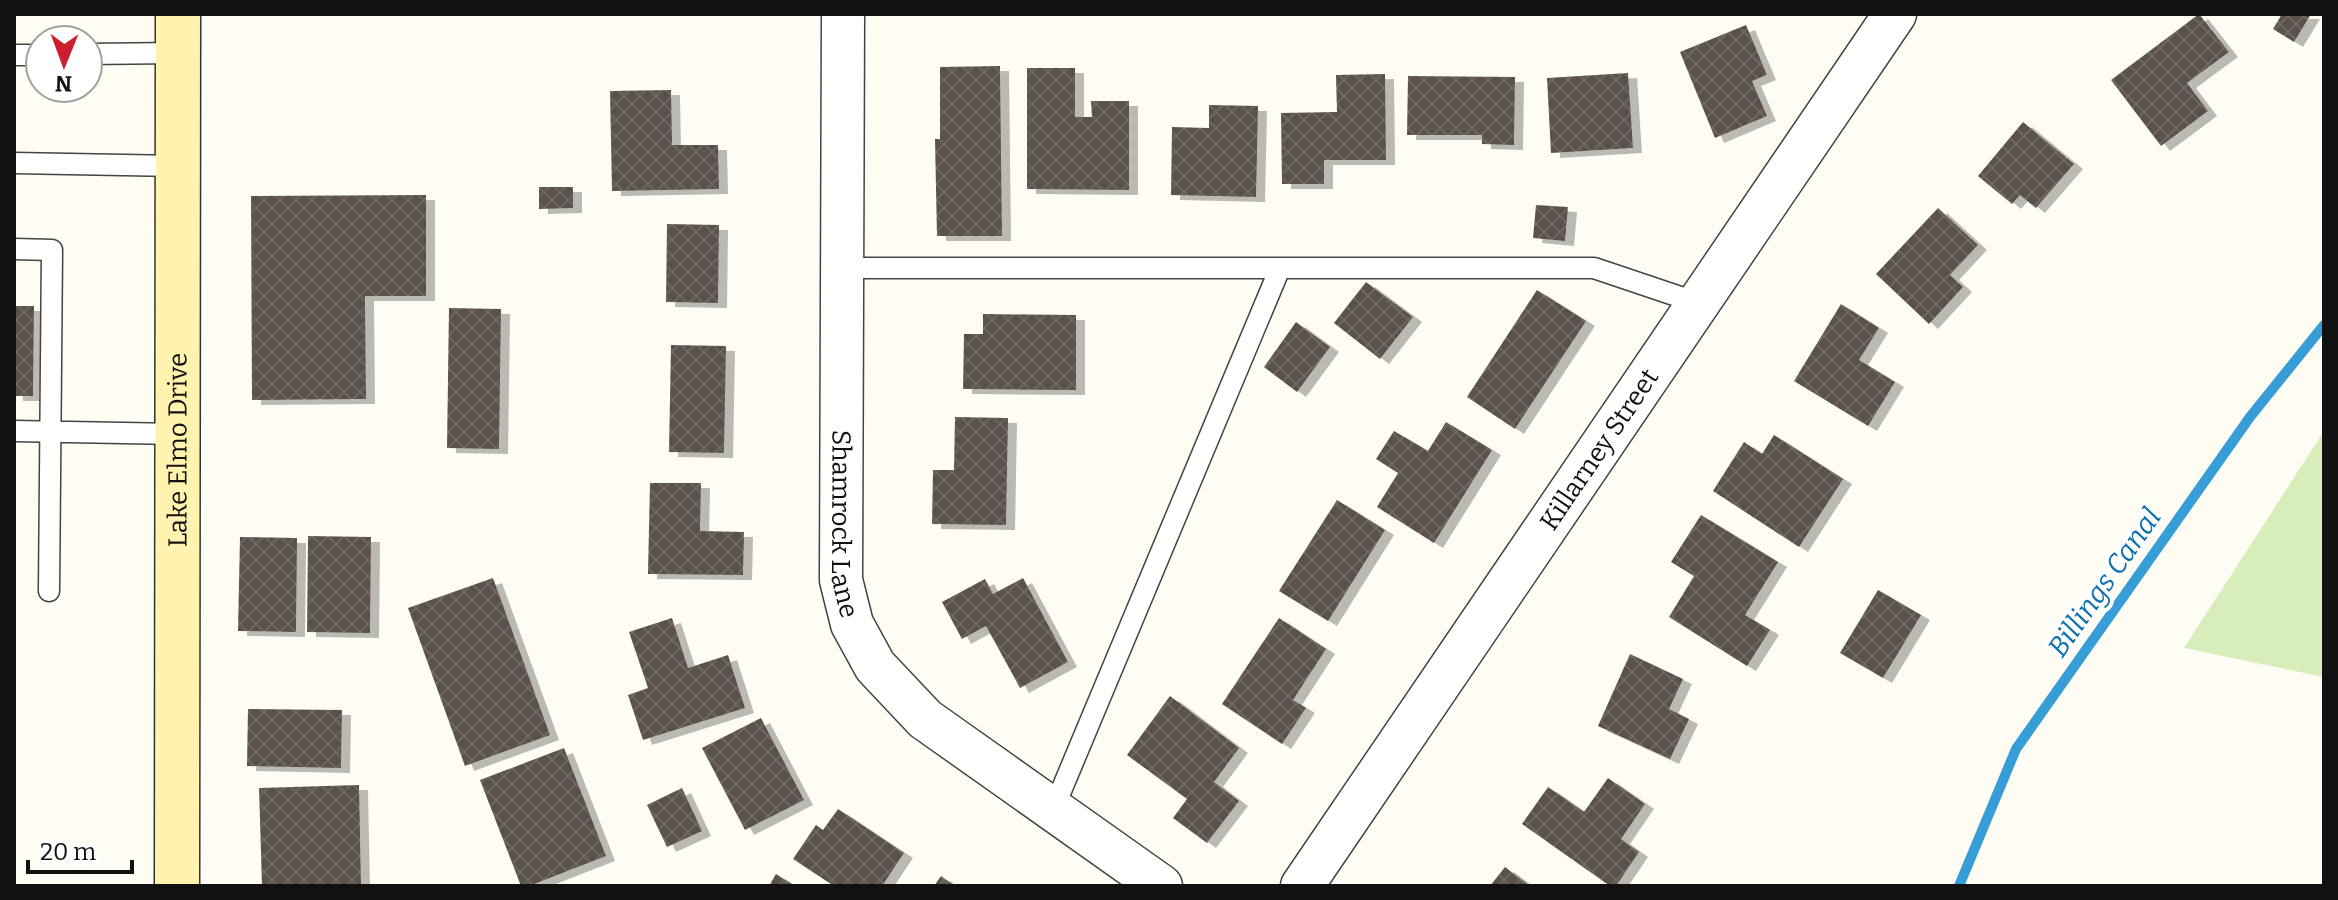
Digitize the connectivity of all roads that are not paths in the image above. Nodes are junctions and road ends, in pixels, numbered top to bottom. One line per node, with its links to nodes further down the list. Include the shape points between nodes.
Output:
1 (843, 14): 8 (street, Shamrock Lane)
2 (1895, 14): 10 (street, Killarney Street)
3 (178, 33): 4 (lane); 6 (main road, Lake Elmo Drive)
4 (104, 50)
5 (14, 163): 6 (lane)
6 (178, 166): 13 (main road, Lake Elmo Drive)
7 (14, 249): 12 (lane, via 52,250)
8 (842, 268): 9 (lane); 15 (street, Shamrock Lane, via 841,580 852,624 875,666 925,719)
9 (1280, 268): 10 (lane, via 1594,268); 15 (lane)
10 (1698, 303): 18 (street, Killarney Street)
11 (14, 431): 12 (lane)
12 (51, 431): 13 (lane); 14 (lane)
13 (177, 434): 16 (main road, Lake Elmo Drive)
14 (49, 591)
15 (1053, 810): 17 (street, Shamrock Lane)
16 (177, 886)
17 (1161, 886)
18 (1302, 886)

